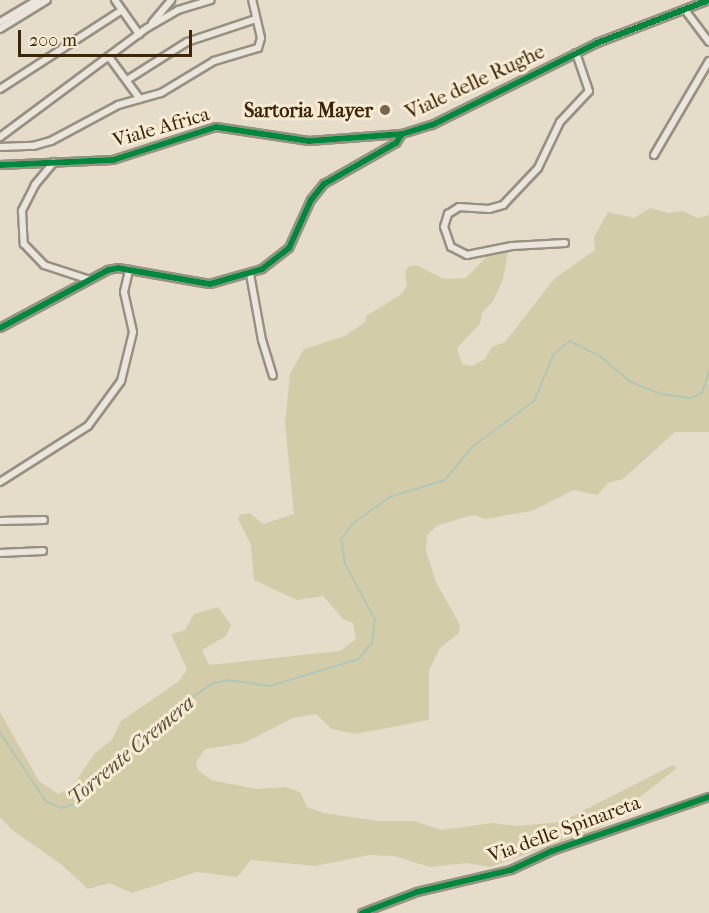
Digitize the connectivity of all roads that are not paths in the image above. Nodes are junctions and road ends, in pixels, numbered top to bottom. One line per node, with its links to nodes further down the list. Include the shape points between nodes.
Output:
1 (37, 0): 11 (street)
2 (47, 0): 12 (street)
3 (115, 0): 8 (street)
4 (171, 0): 13 (street)
5 (210, 0): 13 (street, via 185,7)
6 (252, 0): 10 (street)
7 (709, 0): 9 (street, Viale delle Rughe)
8 (122, 9): 14 (street); 20 (street)
9 (685, 10): 15 (street); 16 (street, Viale delle Rughe)
10 (256, 19): 19 (street, via 187,42); 21 (street, via 261,40 258,48 214,61 168,90)
11 (0, 22)
12 (0, 28)
13 (147, 28): 14 (street)
14 (139, 34): 17 (street)
15 (709, 42)
16 (576, 53): 22 (street, Viale delle Rughe, via 432,125); 28 (street, via 590,89 560,122 538,168 506,204 491,209 456,208 448,214 444,228 452,247 467,255 512,246)
17 (109, 57): 19 (street); 23 (street)
18 (709, 61): 25 (street)
19 (127, 80): 21 (street)
20 (0, 89)
21 (140, 99): 24 (street, via 118,105 51,141)
22 (402, 134): 26 (street, Viale Africa, via 309,141 216,127 112,160); 30 (street, Viale delle Rughe, via 396,143 324,184 311,200 289,248)
23 (0, 136)
24 (0, 147)
25 (654, 155)
26 (54, 162): 27 (street, Viale Africa); 31 (street, via 34,185 22,211 24,244 44,265)
27 (0, 165)
28 (566, 243)
29 (129, 270): 30 (street, Viale delle Rughe, via 210,284); 31 (street, Viale delle Rughe, via 108,270); 34 (street, via 124,292 133,332 121,381 88,426)
30 (250, 274): 33 (street)
31 (90, 280): 32 (street, Viale delle Rughe)
32 (0, 328)
33 (273, 375)
34 (0, 482)
35 (44, 520): 36 (street)
36 (0, 521)
37 (43, 552): 38 (street)
38 (0, 553)
39 (709, 797): 40 (street, Via delle Spinareta, via 552,851 514,869 417,892)
40 (362, 913)

